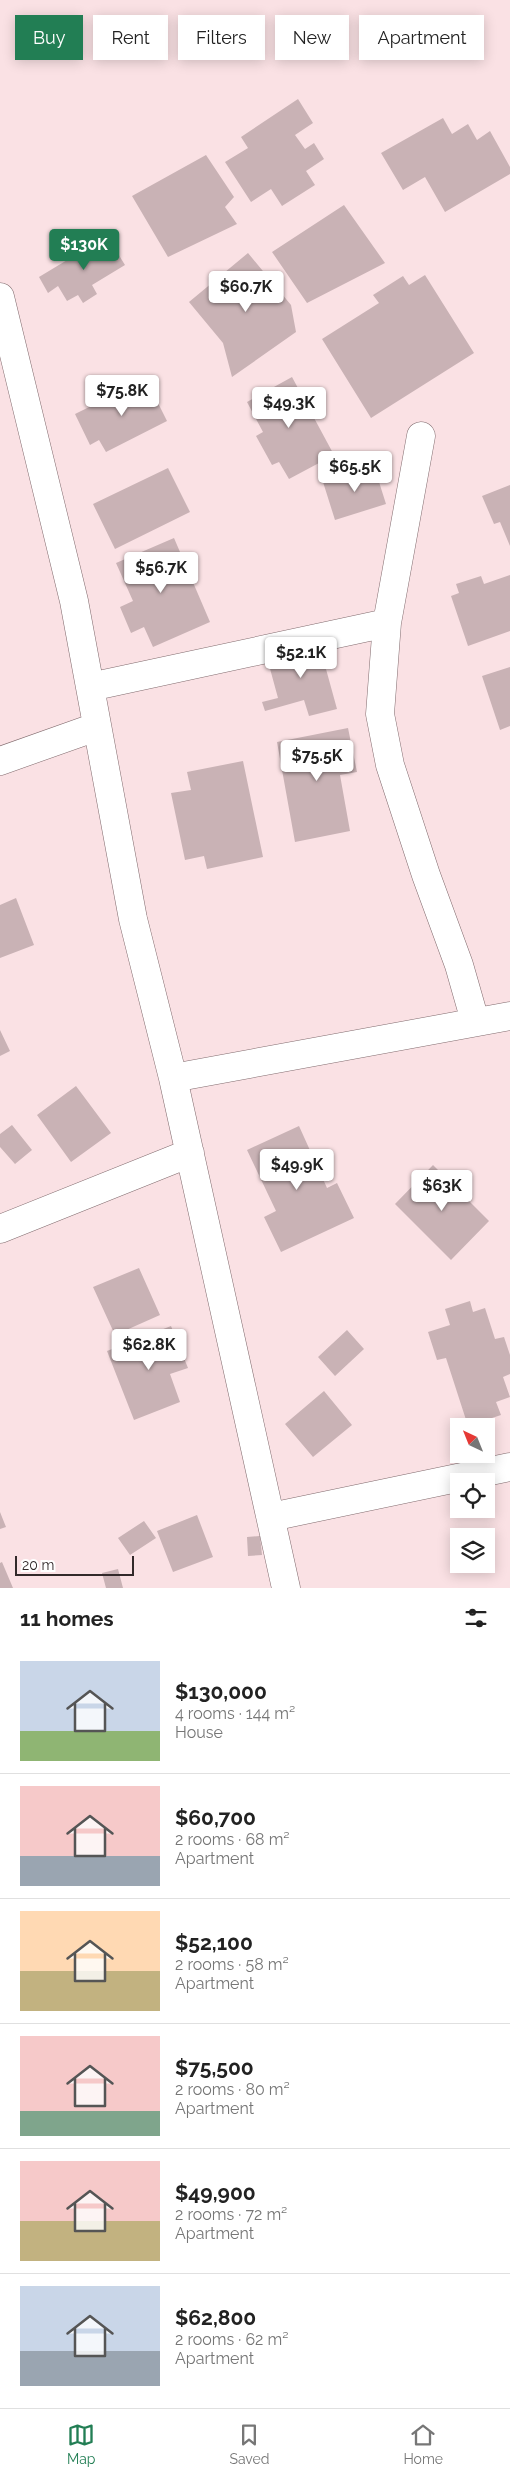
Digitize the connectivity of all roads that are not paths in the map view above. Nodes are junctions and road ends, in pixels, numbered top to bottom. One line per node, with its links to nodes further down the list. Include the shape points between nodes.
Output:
1 (0, 297): 4 (street, via 74,602)
2 (421, 436): 3 (street)
3 (387, 623): 4 (street); 8 (street, via 380,714 390,764 426,875 460,965)
4 (90, 687): 5 (street)
5 (96, 727): 6 (street); 9 (street, via 133,918)
6 (0, 761)
7 (510, 1016): 8 (street)
8 (475, 1021): 9 (street)
9 (173, 1078): 10 (street)
10 (190, 1153): 11 (street); 13 (street)
11 (0, 1229)
12 (510, 1466): 13 (street)
13 (271, 1517): 14 (street)
14 (286, 1588)

